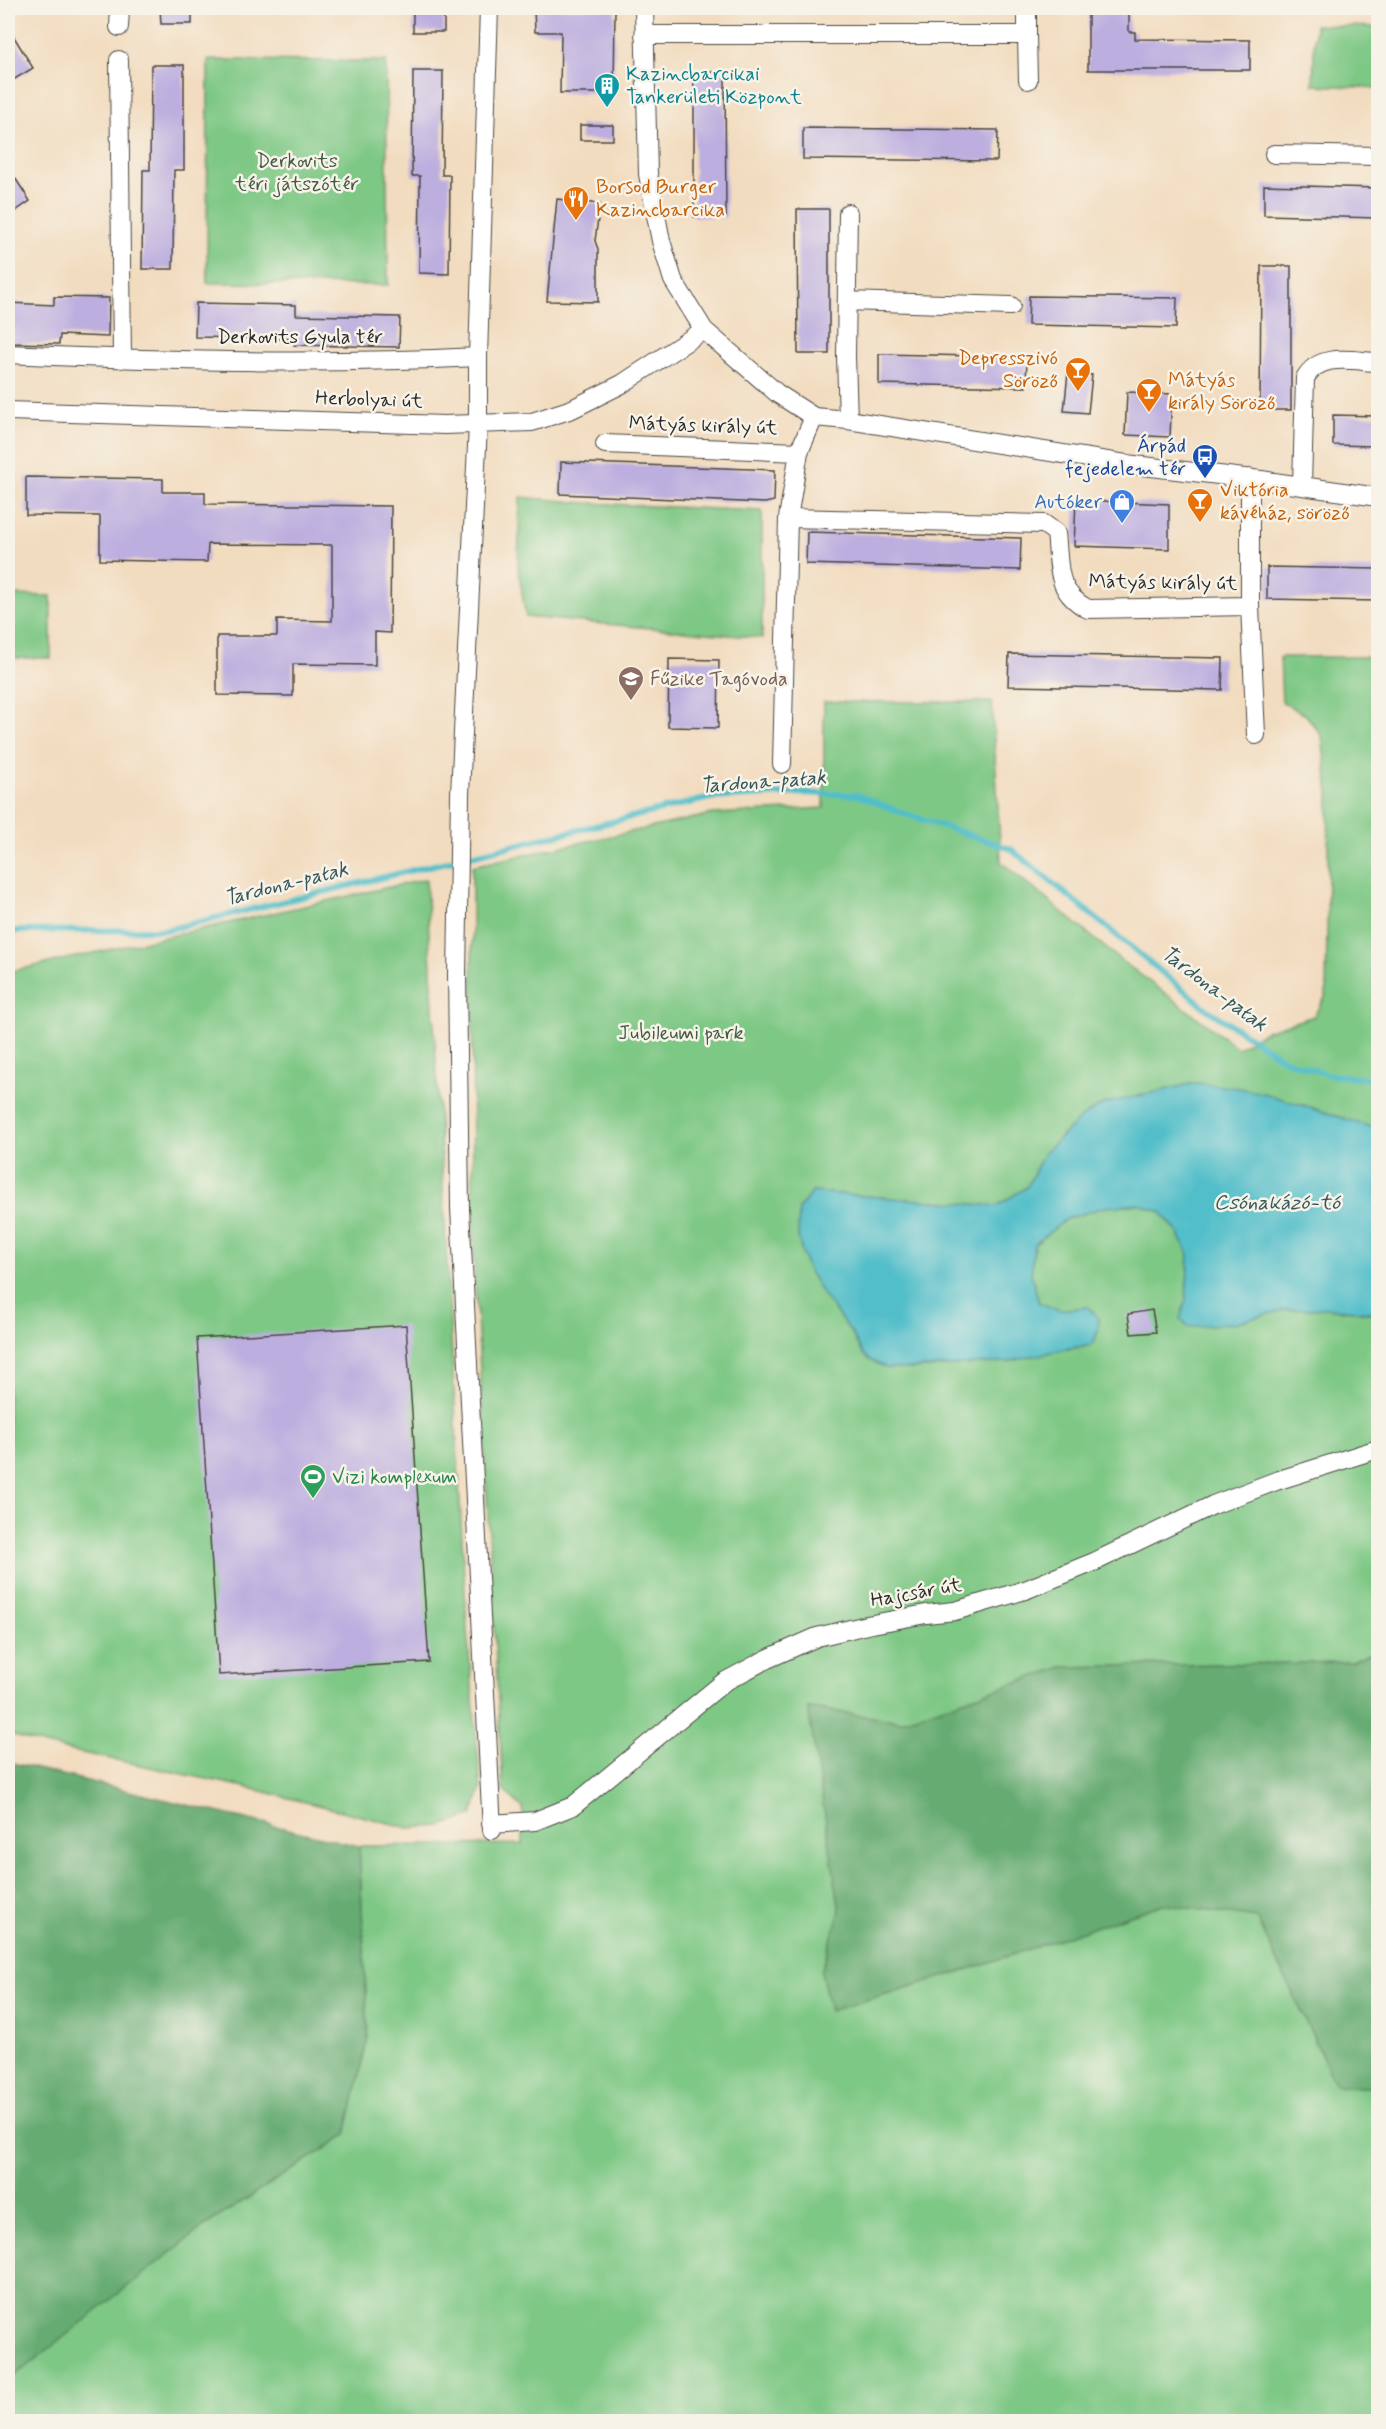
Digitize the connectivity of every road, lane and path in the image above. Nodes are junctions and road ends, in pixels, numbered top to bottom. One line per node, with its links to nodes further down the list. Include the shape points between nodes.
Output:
1 (120, 8): 5 (street)
2 (489, 8): 17 (street)
3 (644, 8): 6 (street, Mátyás király út)
4 (1028, 8): 7 (street)
5 (119, 27)
6 (644, 35): 7 (street); 15 (street, Mátyás király út, via 652,201 673,280)
7 (1027, 35): 9 (street)
8 (118, 60): 18 (street)
9 (1028, 80)
10 (1274, 154): 11 (street)
11 (1378, 156)
12 (848, 213): 13 (street)
13 (848, 301): 14 (street); 22 (street)
14 (1011, 306)
15 (704, 330): 21 (street, Mátyás király út, via 778,394); 23 (street, Herbolyai út, via 622,384 572,410 532,422)
16 (8, 354): 18 (street, Derkovits Gyula tér)
17 (478, 357): 18 (street, Derkovits Gyula tér); 23 (street)
18 (122, 359)
19 (1378, 362): 27 (street, via 1321,362 1305,378)
20 (8, 411): 23 (street, Herbolyai út)
21 (814, 417): 22 (street, Mátyás király út); 25 (street, Mátyás király út)
22 (849, 420): 26 (street, Mátyás király út, via 1126,464)
23 (478, 425): 33 (street, Hajcsár út, via 459,859 460,1208 492,1827 535,1821 573,1806 724,1682 817,1637 955,1611 1025,1590 1214,1505)
24 (605, 444): 25 (street, Mátyás király út)
25 (799, 452): 29 (street, Mátyás király út)
26 (1250, 478): 27 (street, Mátyás király út); 30 (street)
27 (1302, 485): 28 (street, Mátyás király út)
28 (1378, 497)
29 (789, 518): 30 (street, Mátyás király út, via 1044,524 1056,533 1063,586 1075,602 1088,609); 32 (street, Mátyás király út)
30 (1250, 606): 31 (street, Mátyás király út)
31 (1256, 735)
32 (782, 764)
33 (1378, 1449)

